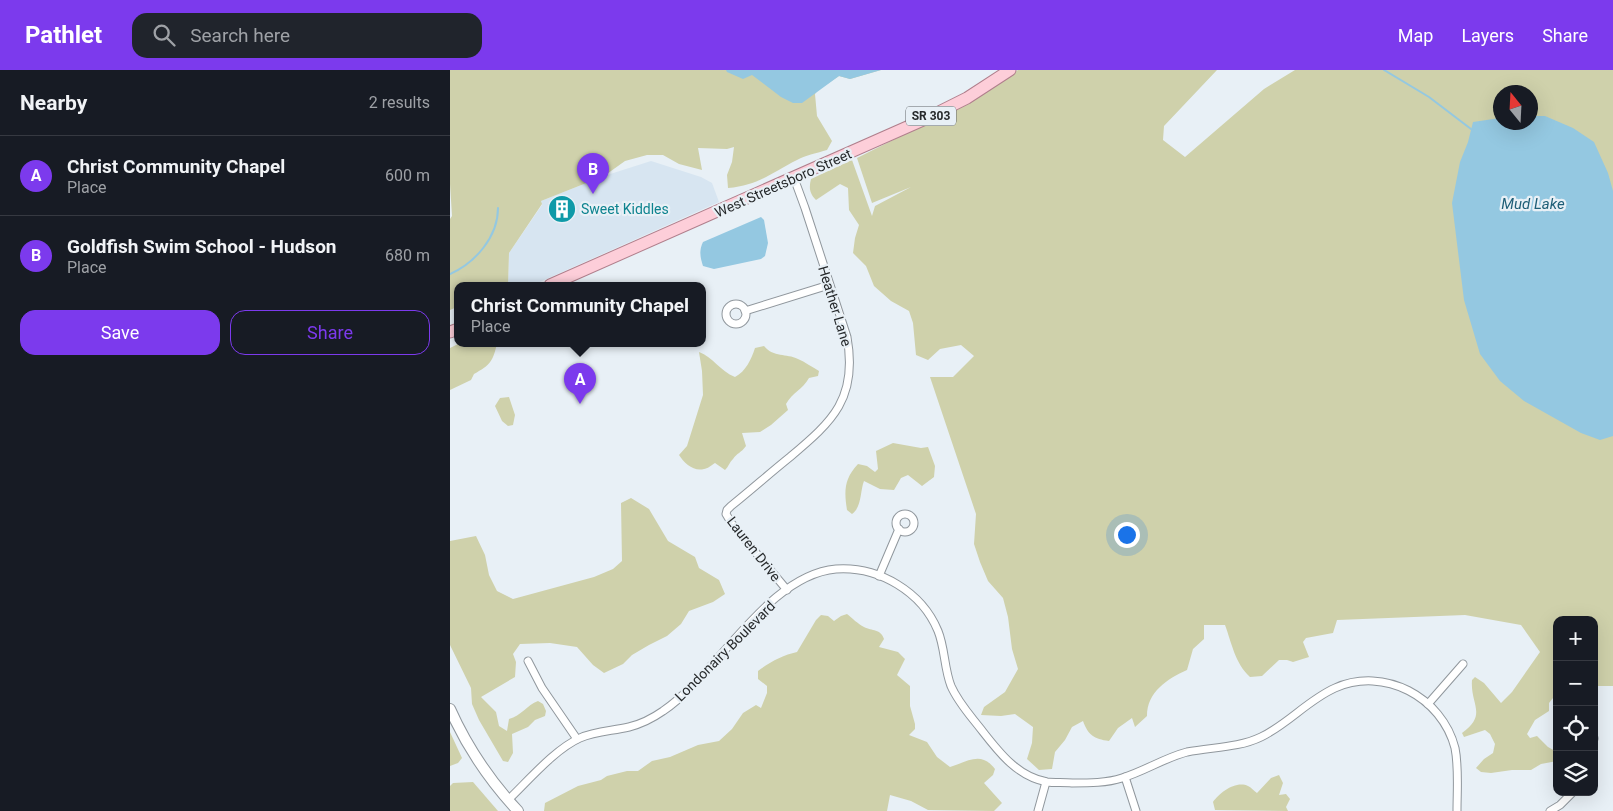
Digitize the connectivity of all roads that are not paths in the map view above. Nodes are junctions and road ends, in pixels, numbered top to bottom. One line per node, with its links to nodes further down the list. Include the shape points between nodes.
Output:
1 (1010, 70): 2 (main road, West Streetsboro Street / SR 303, via 948,108)
2 (794, 178): 3 (main road, West Streetsboro Street / SR 303); 4 (street, Heather Lane)
3 (557, 282)
4 (830, 285): 5 (street); 6 (street, Heather Lane, via 850,354 846,391 834,416 819,433)
5 (745, 311)
6 (730, 507): 9 (street, Lauren Drive, via 726,516)
7 (899, 530): 8 (street)
8 (879, 576): 9 (street, Londonairy Boulevard, via 856,570 827,570); 16 (street, Londonairy Boulevard, via 900,585 926,608 939,632 955,694 1001,755 1021,772)
9 (787, 590): 14 (street, Londonairy Boulevard, via 755,618 681,697 661,713 633,726)
10 (528, 661): 14 (street)
11 (1463, 664): 12 (street)
12 (1428, 704): 15 (street, Londonairy Boulevard, via 1396,685 1377,681 1354,682 1320,696 1262,736 1235,746 1168,758); 22 (street, Londonairy Boulevard, via 1446,726 1455,751)
13 (450, 709): 18 (main road, via 474,754)
14 (576, 739): 18 (street, Londonairy Boulevard)
15 (1125, 777): 16 (street, Londonairy Boulevard, via 1093,782); 21 (street)
16 (1046, 782): 20 (street)
17 (1570, 796): 23 (street)
18 (508, 800): 19 (main road)
19 (518, 811)
20 (1038, 811)
21 (1136, 811)
22 (1457, 811)
23 (1550, 811)

